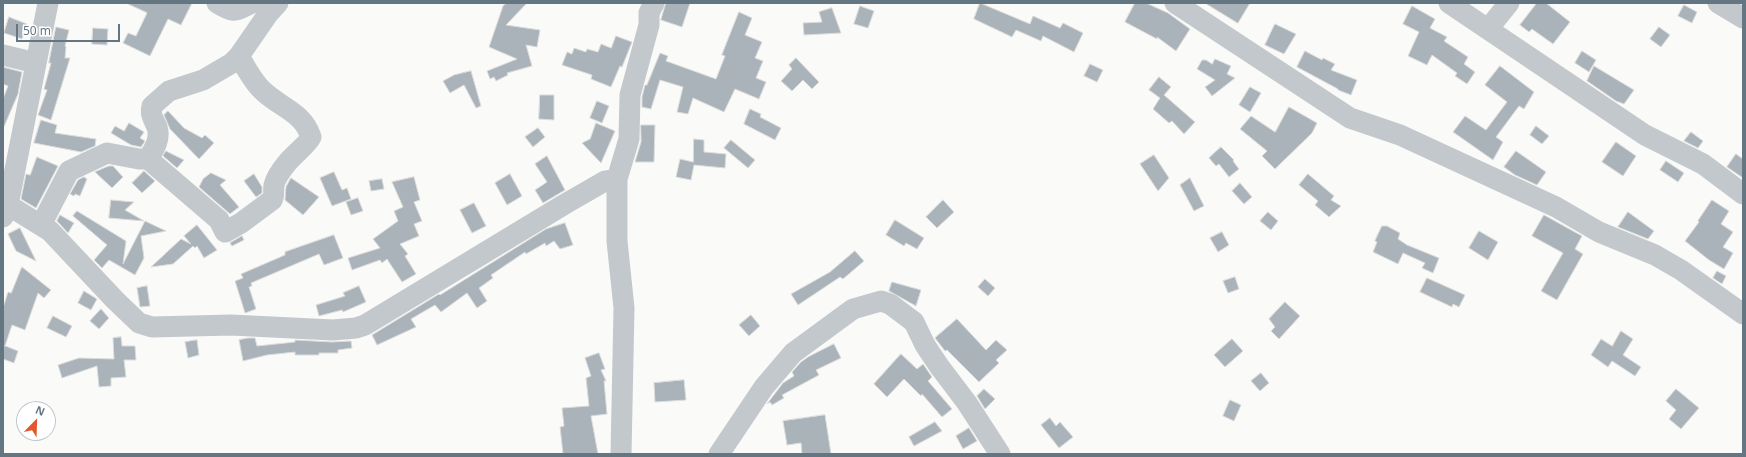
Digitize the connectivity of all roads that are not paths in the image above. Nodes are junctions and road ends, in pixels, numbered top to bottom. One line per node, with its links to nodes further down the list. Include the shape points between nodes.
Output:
1 (48, 3): 14 (street)
2 (217, 3): 3 (street, via 230,11)
3 (252, 3)
4 (278, 3): 13 (street)
5 (654, 3): 16 (street, via 649,13 650,25 630,94 629,139)
6 (1174, 3): 20 (street, via 1350,118 1400,135 1556,207 1599,232 1655,255 1681,270)
7 (1449, 3): 11 (street)
8 (1509, 3): 11 (street)
9 (1718, 3): 10 (street)
10 (1743, 18)
11 (1488, 29): 17 (street, via 1645,135 1703,164)
12 (3, 55): 14 (street)
13 (239, 56): 15 (street, via 203,80 169,91 152,106 151,116 157,128 158,140); 15 (street, via 263,91 304,122 311,137 310,141 297,151 274,183 274,198 225,232 219,220)
14 (36, 63): 18 (street)
15 (148, 159): 19 (street, via 107,153 69,171)
16 (617, 178): 19 (street, via 605,181 565,204 365,325 345,329 144,325 115,300 50,231); 21 (street, via 616,241 624,308)
17 (1743, 194)
18 (6, 211): 19 (street)
19 (41, 225)
20 (1743, 314)
21 (621, 454)
22 (719, 454): 23 (street, via 764,387 793,353 853,309 881,300 914,322 925,345)
23 (1000, 454)

